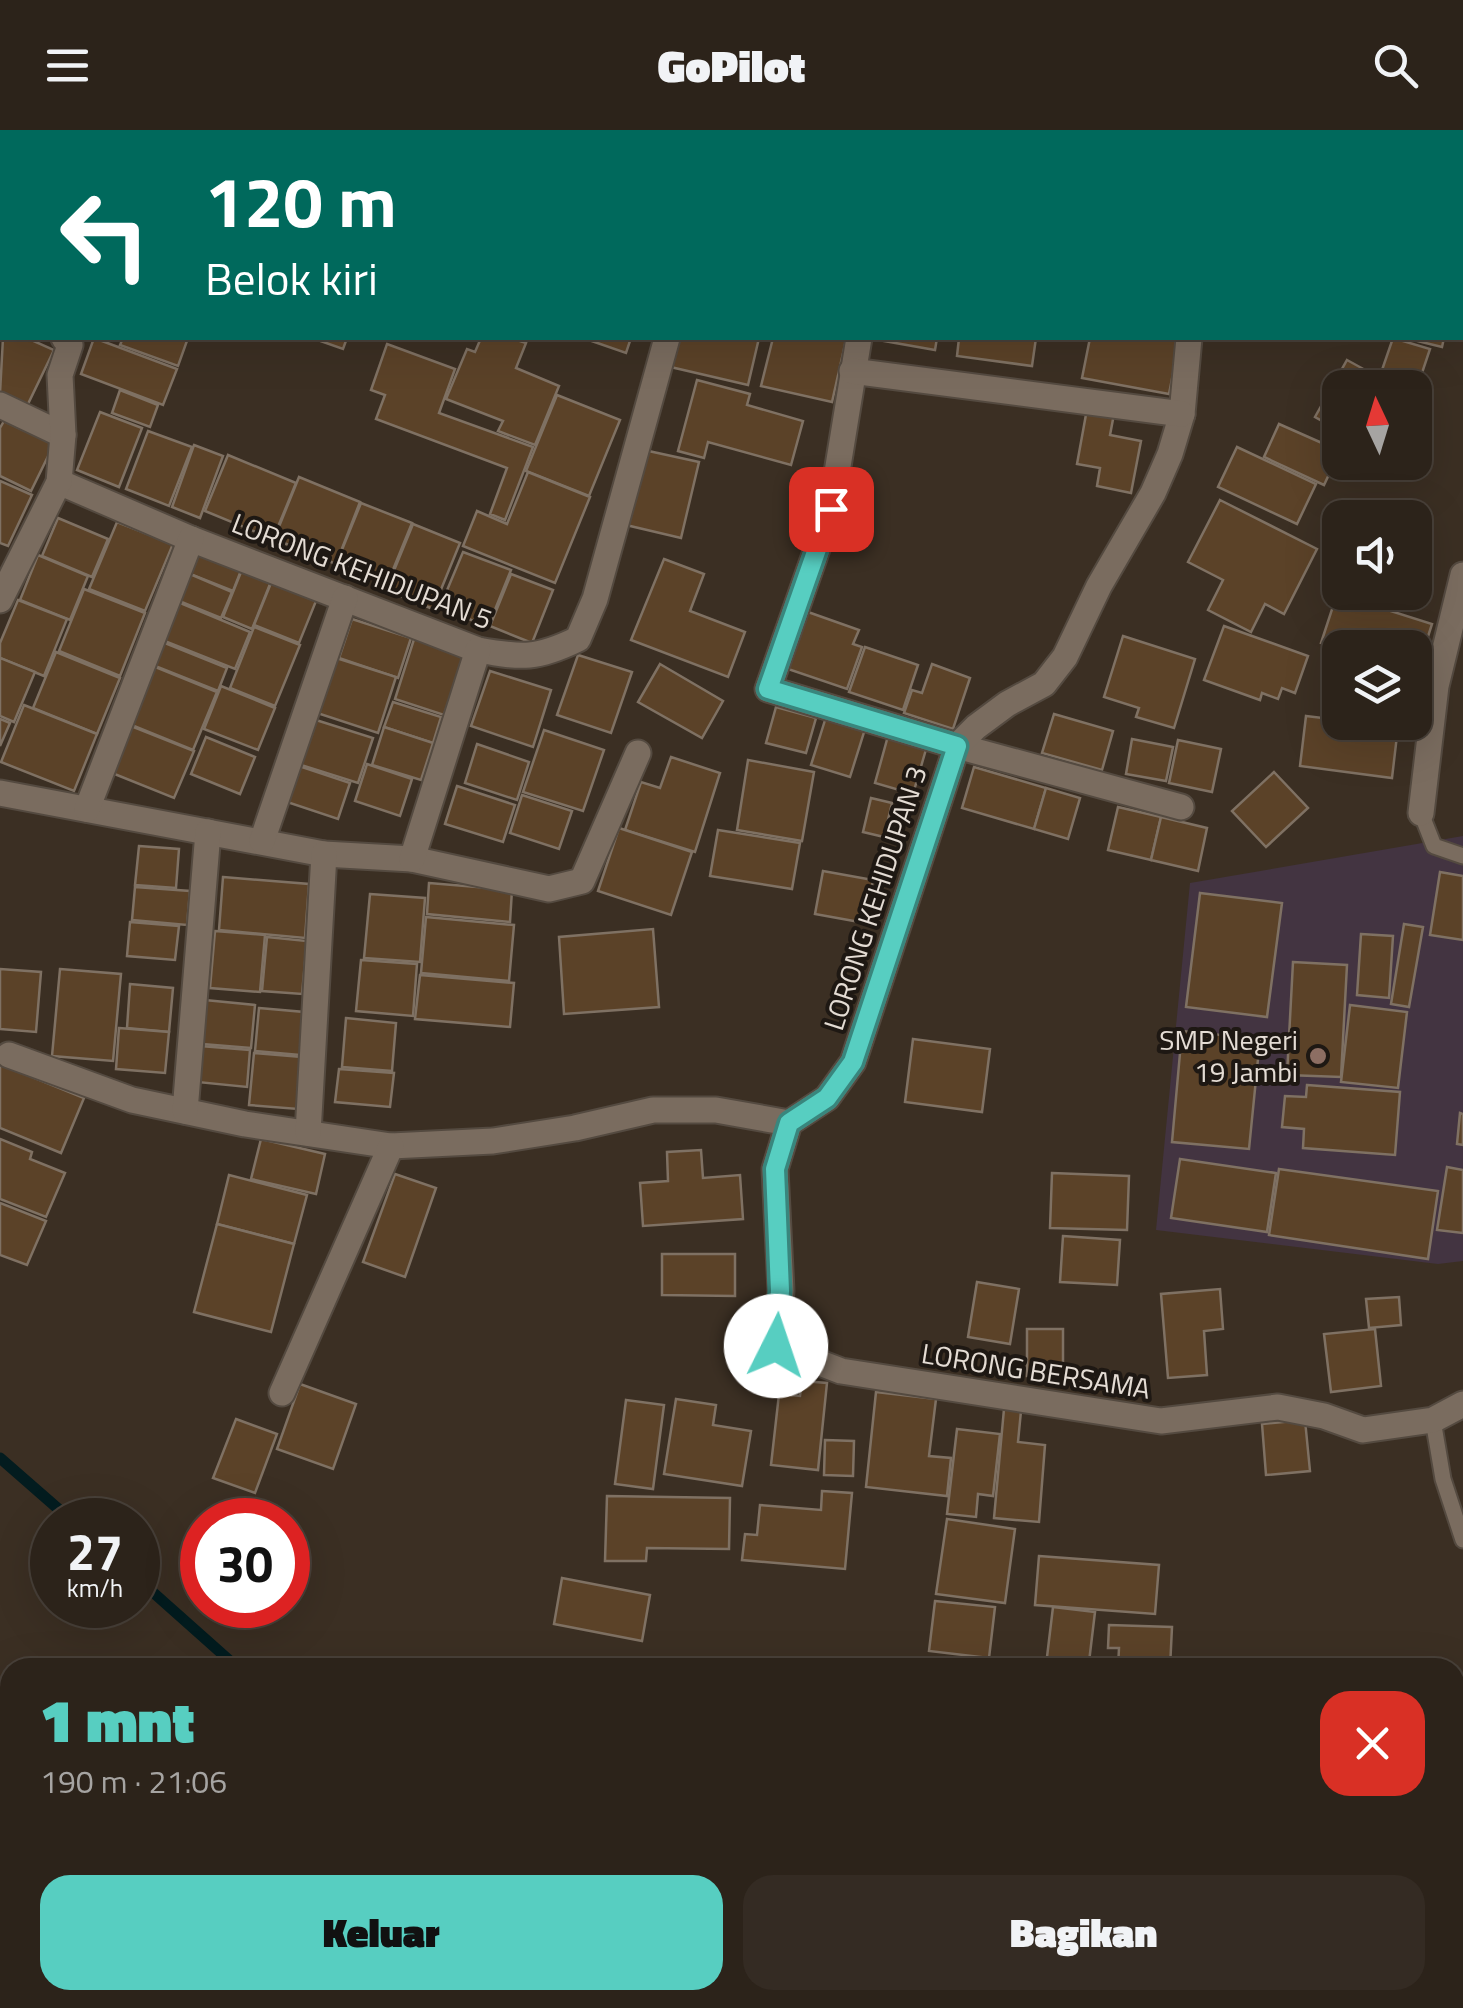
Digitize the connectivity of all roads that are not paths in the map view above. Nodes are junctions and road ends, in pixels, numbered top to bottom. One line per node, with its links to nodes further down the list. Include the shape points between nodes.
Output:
1 (66, 340): 8 (street)
2 (666, 340): 14 (street, LORONG KEHIDUPAN 5, via 578,638 546,654)
3 (859, 340): 5 (street)
4 (1189, 340): 7 (street, LORONG KEHIDUPAN 3)
5 (852, 372): 7 (street); 15 (street, via 831,509 768,689)
6 (0, 405): 8 (street)
7 (1182, 414): 15 (street, LORONG KEHIDUPAN 3, via 1153,494 1065,657 1044,684 1007,704)
8 (63, 435): 9 (street)
9 (59, 482): 10 (street, LORONG KEHIDUPAN 5); 13 (street)
10 (191, 538): 12 (street, LORONG KEHIDUPAN 5); 19 (street)
11 (1463, 575): 20 (street, via 1436,686)
12 (346, 598): 14 (street, LORONG KEHIDUPAN 5); 22 (street)
13 (0, 600)
14 (478, 650): 25 (street)
15 (957, 746): 18 (street); 28 (street, LORONG KEHIDUPAN 3, via 853,1062 827,1098)
16 (638, 753): 25 (street, via 582,881 549,888)
17 (0, 793): 19 (street)
18 (1181, 807)
19 (86, 809): 21 (street)
20 (1421, 813): 24 (lane, via 1434,846)
21 (208, 832): 22 (street); 27 (street)
22 (262, 841): 23 (street)
23 (324, 854): 25 (street); 29 (street)
24 (1463, 856)
25 (412, 859)
26 (9, 1054): 27 (street, via 132,1100)
27 (185, 1111): 29 (street)
28 (789, 1123): 30 (street, via 716,1110 653,1110 493,1141); 33 (street, LORONG BERSAMA, via 775,1169 776,1346 841,1372 1162,1420 1278,1408 1363,1430)
29 (308, 1133): 30 (street)
30 (390, 1146): 31 (street)
31 (282, 1393)
32 (1463, 1404): 33 (street, LORONG BERSAMA)
33 (1433, 1420): 34 (lane)
34 (1463, 1540)

